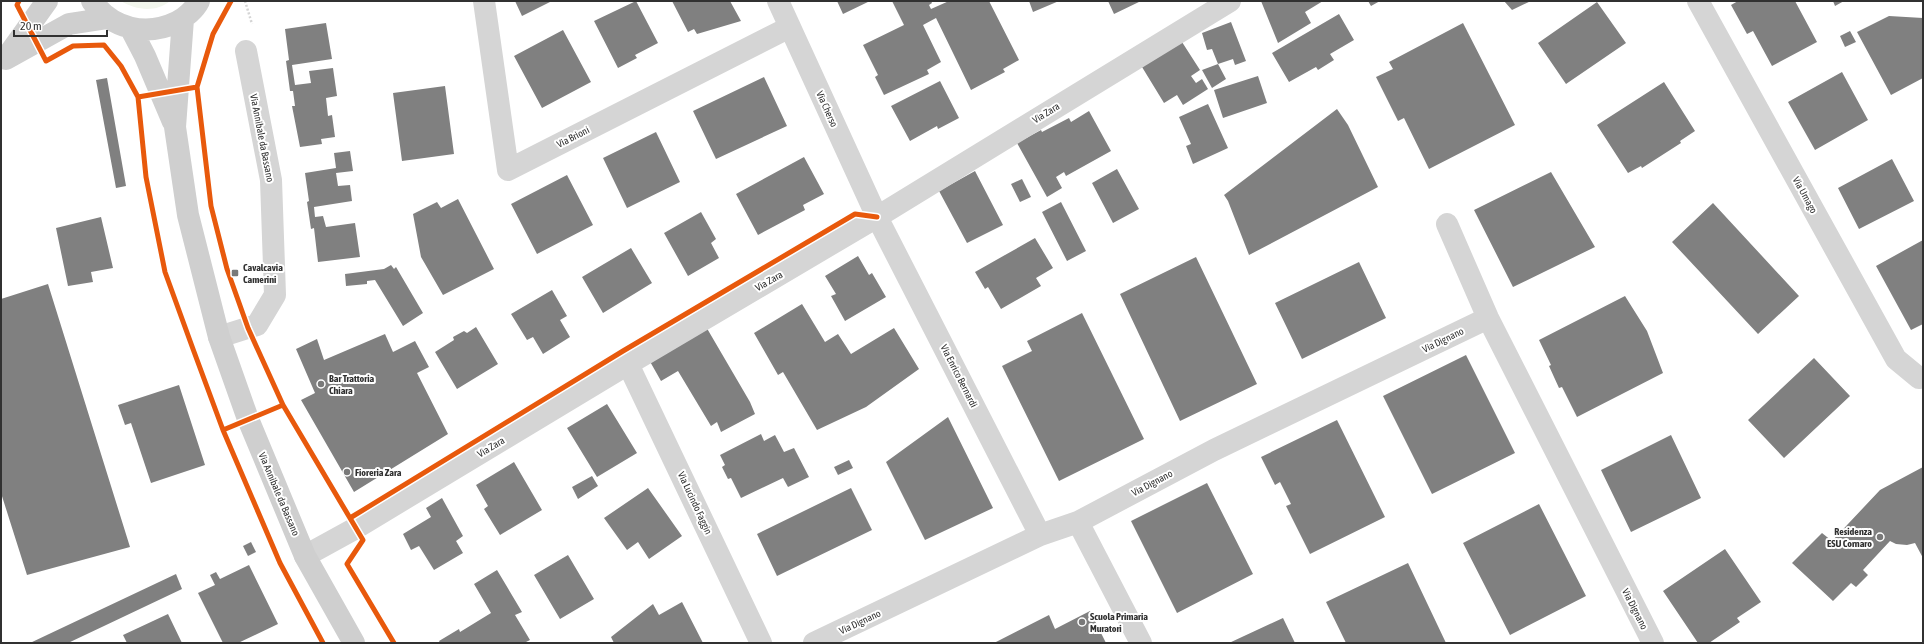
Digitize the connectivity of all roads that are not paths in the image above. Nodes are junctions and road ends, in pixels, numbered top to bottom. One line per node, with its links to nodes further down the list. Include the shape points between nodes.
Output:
1 (47, 1): 13 (street)
2 (92, 1): 8 (street)
3 (199, 1): 9 (street)
4 (484, 1): 10 (street, Via Brioni, via 508,170)
5 (778, 1): 10 (street, Via Cherso)
6 (1230, 1): 15 (street, Via Zara)
7 (1698, 1): 20 (street, Via Umago, via 1896,359 1919,378)
8 (108, 18): 11 (street); 13 (street, via 69,24)
9 (183, 19): 11 (street, via 167,27); 14 (street, Via Annibale da Bassano)
10 (790, 27): 15 (street, Via Cherso)
11 (131, 29): 14 (street, Via Annibale da Bassano)
12 (246, 51): 18 (street, Via Annibale da Bassano, via 272,180 275,295 256,325)
13 (3, 62)
14 (175, 127): 18 (street, Via Annibale da Bassano, via 188,215)
15 (877, 218): 19 (street, Via Zara); 22 (street, Via Enrico Bernardi)
16 (1447, 224): 17 (street, Via Dignano)
17 (1488, 318): 21 (street, Via Dignano, via 1214,450); 28 (street, Via Dignano)
18 (219, 337): 23 (street, Via Annibale da Bassano, via 248,419)
19 (628, 364): 23 (street, Via Zara); 25 (street, Via Lucindo Faggin)
20 (1923, 377)
21 (1078, 522): 22 (street, Via Dignano); 27 (street)
22 (1040, 536): 26 (street, Via Dignano)
23 (305, 556): 24 (street, Via Annibale da Bassano)
24 (352, 642)
25 (761, 643)
26 (814, 643)
27 (1141, 643)
28 (1653, 643)

